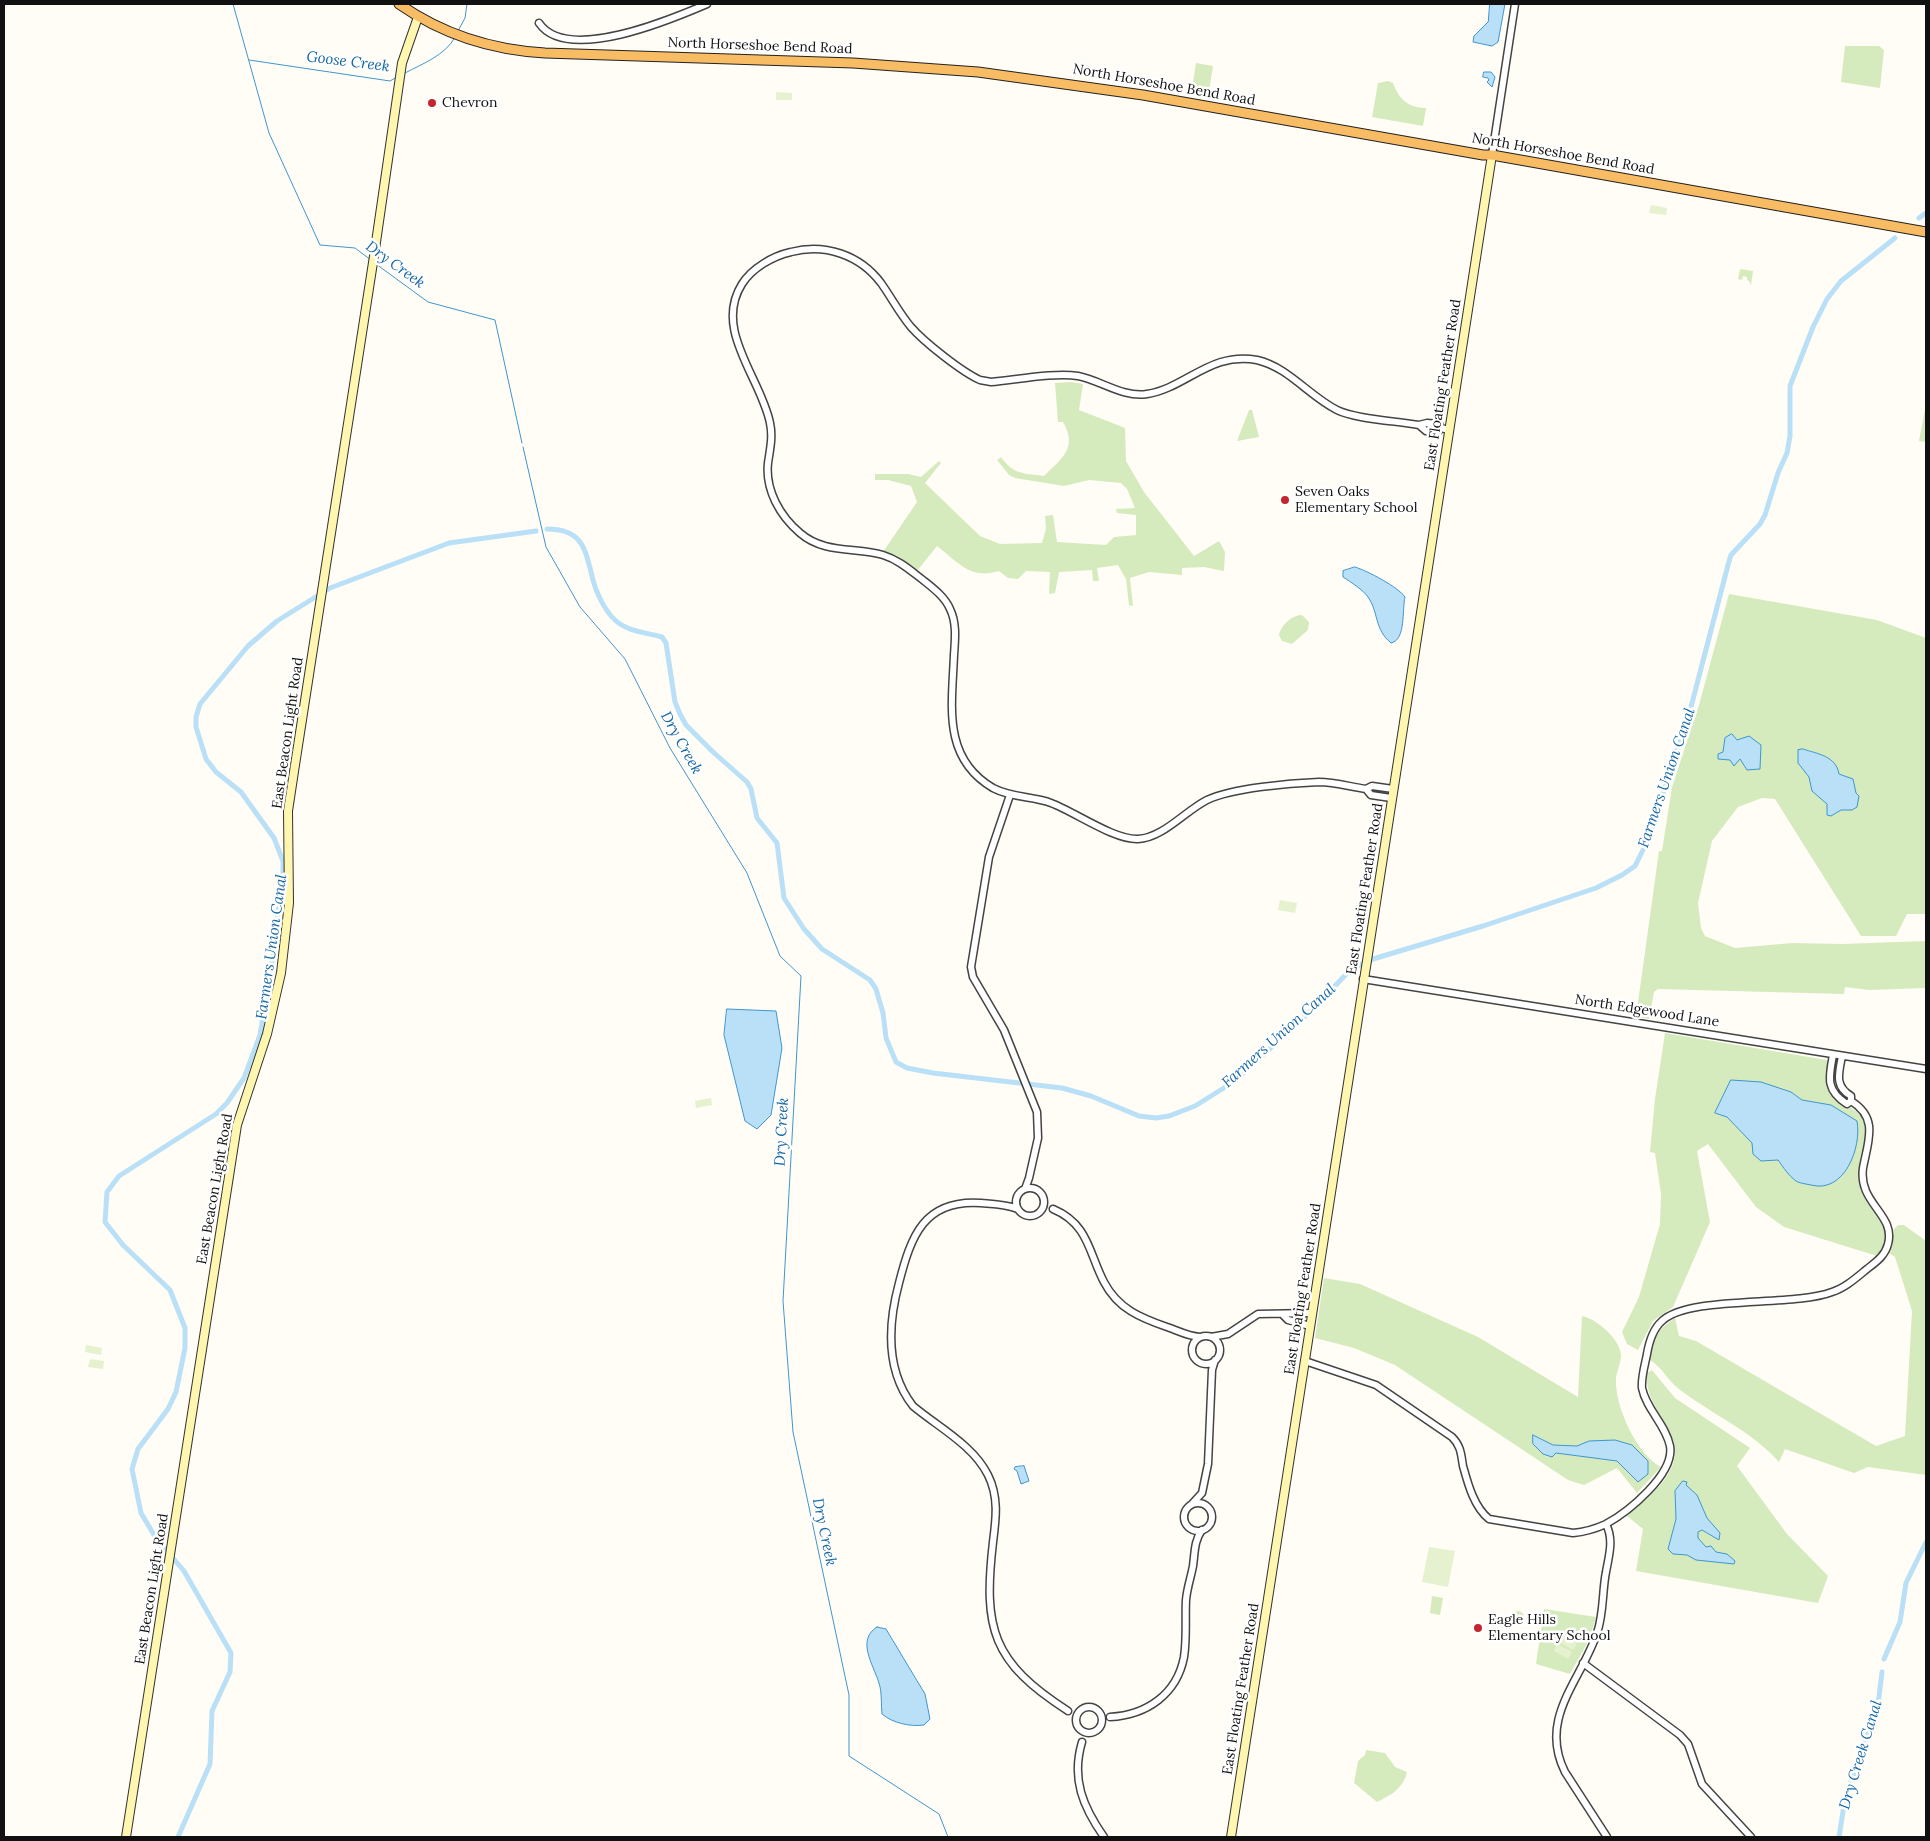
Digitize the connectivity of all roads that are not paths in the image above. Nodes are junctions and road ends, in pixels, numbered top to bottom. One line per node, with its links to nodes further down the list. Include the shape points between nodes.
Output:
1 (399, 4): 4 (highway, North Horseshoe Bend Road)
2 (707, 4): 5 (street, North Horseshoe Bend Road, via 649,28 608,37 554,36)
3 (1515, 4): 6 (street, East Floating Feather Road)
4 (418, 17): 6 (highway, North Horseshoe Bend Road, via 468,39 527,52 853,63 994,74 1110,89); 55 (main road, East Beacon Light Road, via 403,55 289,804 289,896 281,973 268,1034 237,1125)
5 (539, 23)
6 (1492, 155): 7 (highway, North Horseshoe Bend Road); 8 (main road, East Floating Feather Road)
7 (1926, 232)
8 (1445, 429): 9 (main road, East Floating Feather Road); 10 (street, via 1438,424 1419,425 1342,412 1276,367 1246,359 1215,364 1143,395 1072,375 990,382 980,380 913,329 871,271 855,259 838,252 811,249 785,254 755,269 736,294 732,313 734,334 770,425 768,475 774,499 795,528 811,541 826,547 891,558 942,597 951,610 955,631 952,720 957,745 974,773)
9 (1392, 793): 10 (street, via 1372,786 1366,790 1323,782 1233,791 1207,800 1151,836 1135,839 1120,836 1051,803); 11 (main road, East Floating Feather Road)
10 (1010, 795): 16 (street, via 989,857 971,967 1004,1030 1037,1112 1039,1127)
11 (1364, 977): 12 (street, North Edgewood Lane); 25 (main road, East Floating Feather Road)
12 (1833, 1055): 13 (street, North Edgewood Lane); 15 (street, via 1830,1087 1847,1104)
13 (1842, 1056): 14 (street, North Edgewood Lane); 15 (street, via 1838,1082 1842,1091 1851,1096)
14 (1926, 1069)
15 (1851, 1101): 41 (street, via 1866,1113 1869,1121 1864,1191 1887,1225 1889,1243 1884,1255 1833,1292 1691,1308 1662,1321 1648,1348 1642,1388 1670,1447 1668,1466 1629,1509)
16 (1029, 1178): 17 (street); 18 (street)
17 (1024, 1189): 18 (street); 19 (street)
18 (1037, 1190): 20 (street)
19 (1018, 1195): 21 (street); 22 (street)
20 (1044, 1200): 23 (street); 24 (street)
21 (1007, 1205): 22 (street); 47 (street, via 955,1204 942,1208 920,1226 908,1249 898,1286 890,1321 891,1343 906,1397 980,1462 992,1484 996,1511 989,1600 1001,1647 1030,1684)
22 (1018, 1209): 24 (street, via 1029,1216)
23 (1053, 1209): 24 (street); 29 (street, via 1074,1224 1087,1240 1104,1282 1118,1302 1136,1316)
24 (1040, 1212)
25 (1312, 1313): 26 (street); 27 (main road, East Floating Feather Road)
26 (1282, 1314): 27 (street, via 1288,1320); 28 (street, via 1258,1314)
27 (1310, 1326): 35 (main road, East Floating Feather Road)
28 (1228, 1334): 31 (street); 33 (street)
29 (1184, 1335): 30 (street); 32 (street)
30 (1200, 1337): 31 (street); 32 (street)
31 (1211, 1337): 33 (street)
32 (1192, 1349): 36 (street, via 1194,1357)
33 (1219, 1350): 34 (street)
34 (1215, 1360): 36 (street); 37 (street)
35 (1305, 1361): 41 (street, via 1376,1385 1452,1437 1460,1446 1474,1498 1483,1514 1490,1519 1573,1533); 57 (main road, East Floating Feather Road)
36 (1202, 1363): 37 (street)
37 (1212, 1379): 38 (street, via 1208,1464)
38 (1202, 1493): 39 (street); 40 (street)
39 (1191, 1505): 40 (street, via 1200,1503); 42 (street, via 1184,1514)
40 (1208, 1507): 43 (street, via 1211,1522)
41 (1606, 1524): 45 (street, via 1611,1541 1601,1616)
42 (1190, 1528): 43 (street); 44 (street)
43 (1202, 1530): 44 (street)
44 (1195, 1540): 49 (street, via 1186,1599 1184,1656 1176,1679 1164,1696 1148,1708 1128,1716)
45 (1583, 1663): 58 (street, via 1563,1700 1557,1733 1558,1752 1566,1772); 59 (street, via 1680,1734 1688,1744 1702,1784)
46 (1080, 1710): 47 (street); 48 (street, via 1088,1706); 50 (street)
47 (1068, 1711): 50 (street)
48 (1100, 1712): 49 (street); 51 (street)
49 (1110, 1717): 51 (street)
50 (1076, 1722): 52 (street)
51 (1102, 1724): 53 (street)
52 (1080, 1730): 53 (street); 54 (street)
53 (1092, 1733): 54 (street)
54 (1082, 1742): 56 (street, via 1078,1774 1080,1795)
55 (126, 1837)
56 (1104, 1837)
57 (1231, 1837)
58 (1607, 1837)
59 (1751, 1837)

